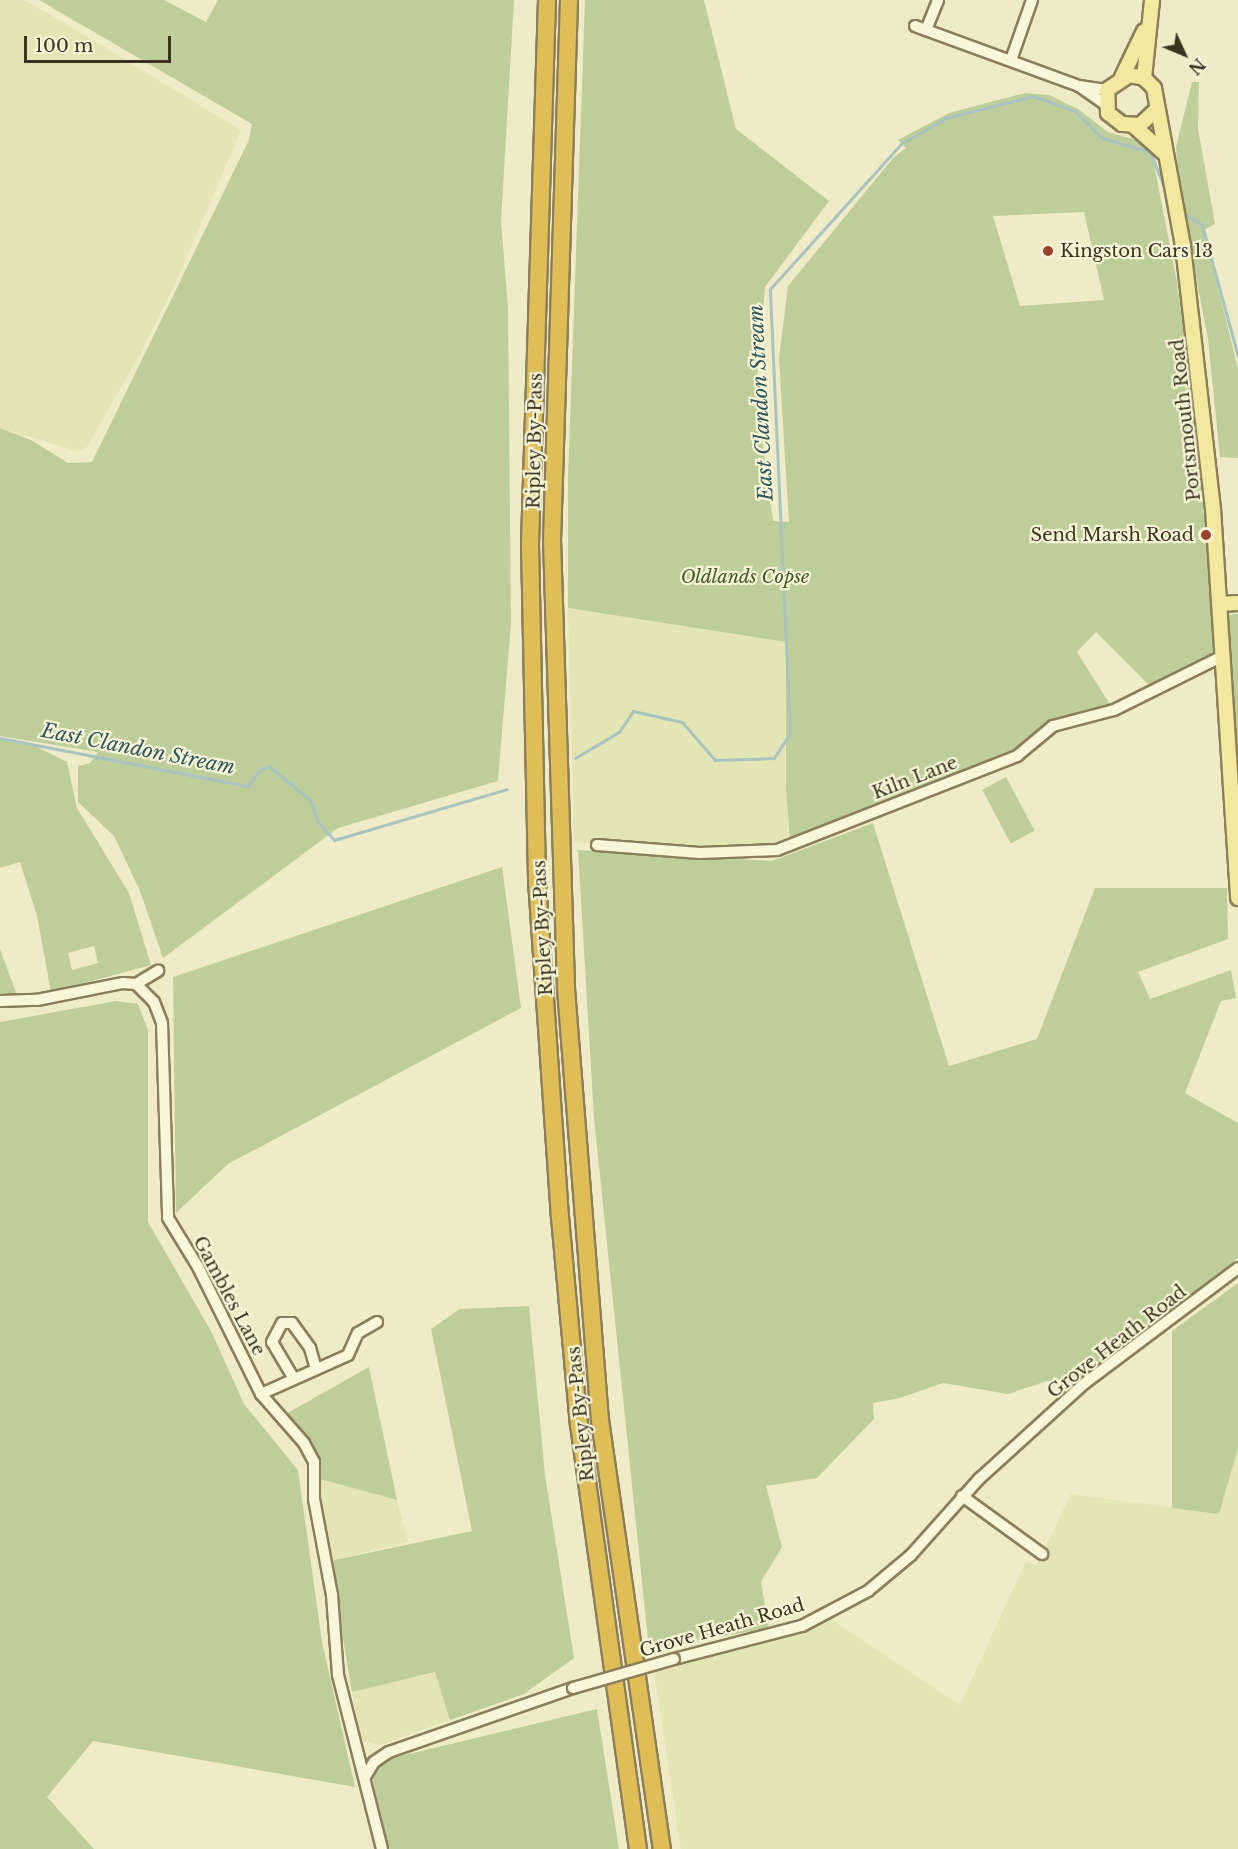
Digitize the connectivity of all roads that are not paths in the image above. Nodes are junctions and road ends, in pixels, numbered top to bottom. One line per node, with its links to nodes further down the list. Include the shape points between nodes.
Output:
1 (547, 0): 35 (highway, Ripley By-Pass, via 530,544 541,948 579,1424)
2 (569, 0): 36 (highway, Ripley By-Pass, via 552,540 566,988 600,1420)
3 (938, 0): 8 (street)
4 (1032, 0): 9 (street)
5 (1152, 0): 7 (main road, Portsmouth Road)
6 (915, 26): 8 (street)
7 (1146, 27): 10 (main road, Portsmouth Road); 11 (main road, Portsmouth Road)
8 (926, 30): 9 (street)
9 (1011, 60): 12 (street)
10 (1122, 77): 11 (main road); 12 (main road, Portsmouth Road)
11 (1144, 78): 13 (main road, Portsmouth Road, via 1156,94)
12 (1106, 97): 14 (main road, via 1114,120)
13 (1156, 110): 14 (main road); 15 (main road, Portsmouth Road)
14 (1134, 126): 15 (main road)
15 (1167, 155): 17 (main road, Portsmouth Road, via 1195,329)
16 (1238, 603): 17 (main road)
17 (1220, 604): 18 (main road, Portsmouth Road)
18 (1223, 656): 19 (street, Kiln Lane, via 1114,710 1053,726 1017,756 777,850 700,853); 20 (main road, Portsmouth Road)
19 (597, 845)
20 (1238, 898)
21 (158, 971): 22 (street)
22 (136, 984): 23 (street, via 37,1000); 28 (street, Gambles Lane, via 154,1002 162,1023 168,1218 198,1267)
23 (0, 1001)
24 (1238, 1268): 29 (street, Grove Heath Road, via 1086,1383)
25 (377, 1322): 26 (street, via 358,1333 348,1355)
26 (316, 1369): 27 (street); 27 (street, via 310,1348 292,1323 282,1323 272,1342)
27 (294, 1379): 28 (street)
28 (261, 1394): 31 (street, Gambles Lane, via 304,1443 314,1462 314,1499 332,1595 338,1675)
29 (962, 1496): 30 (street); 32 (street, Grove Heath Road, bridge, via 889,1576 850,1602 802,1626 573,1688)
30 (1042, 1554)
31 (358, 1748): 32 (street); 33 (street, Gambles Lane)
32 (389, 1752): 33 (street, Grove Heath Road, via 374,1762)
33 (365, 1777): 34 (street)
34 (382, 1849)
35 (638, 1849)
36 (662, 1849)

